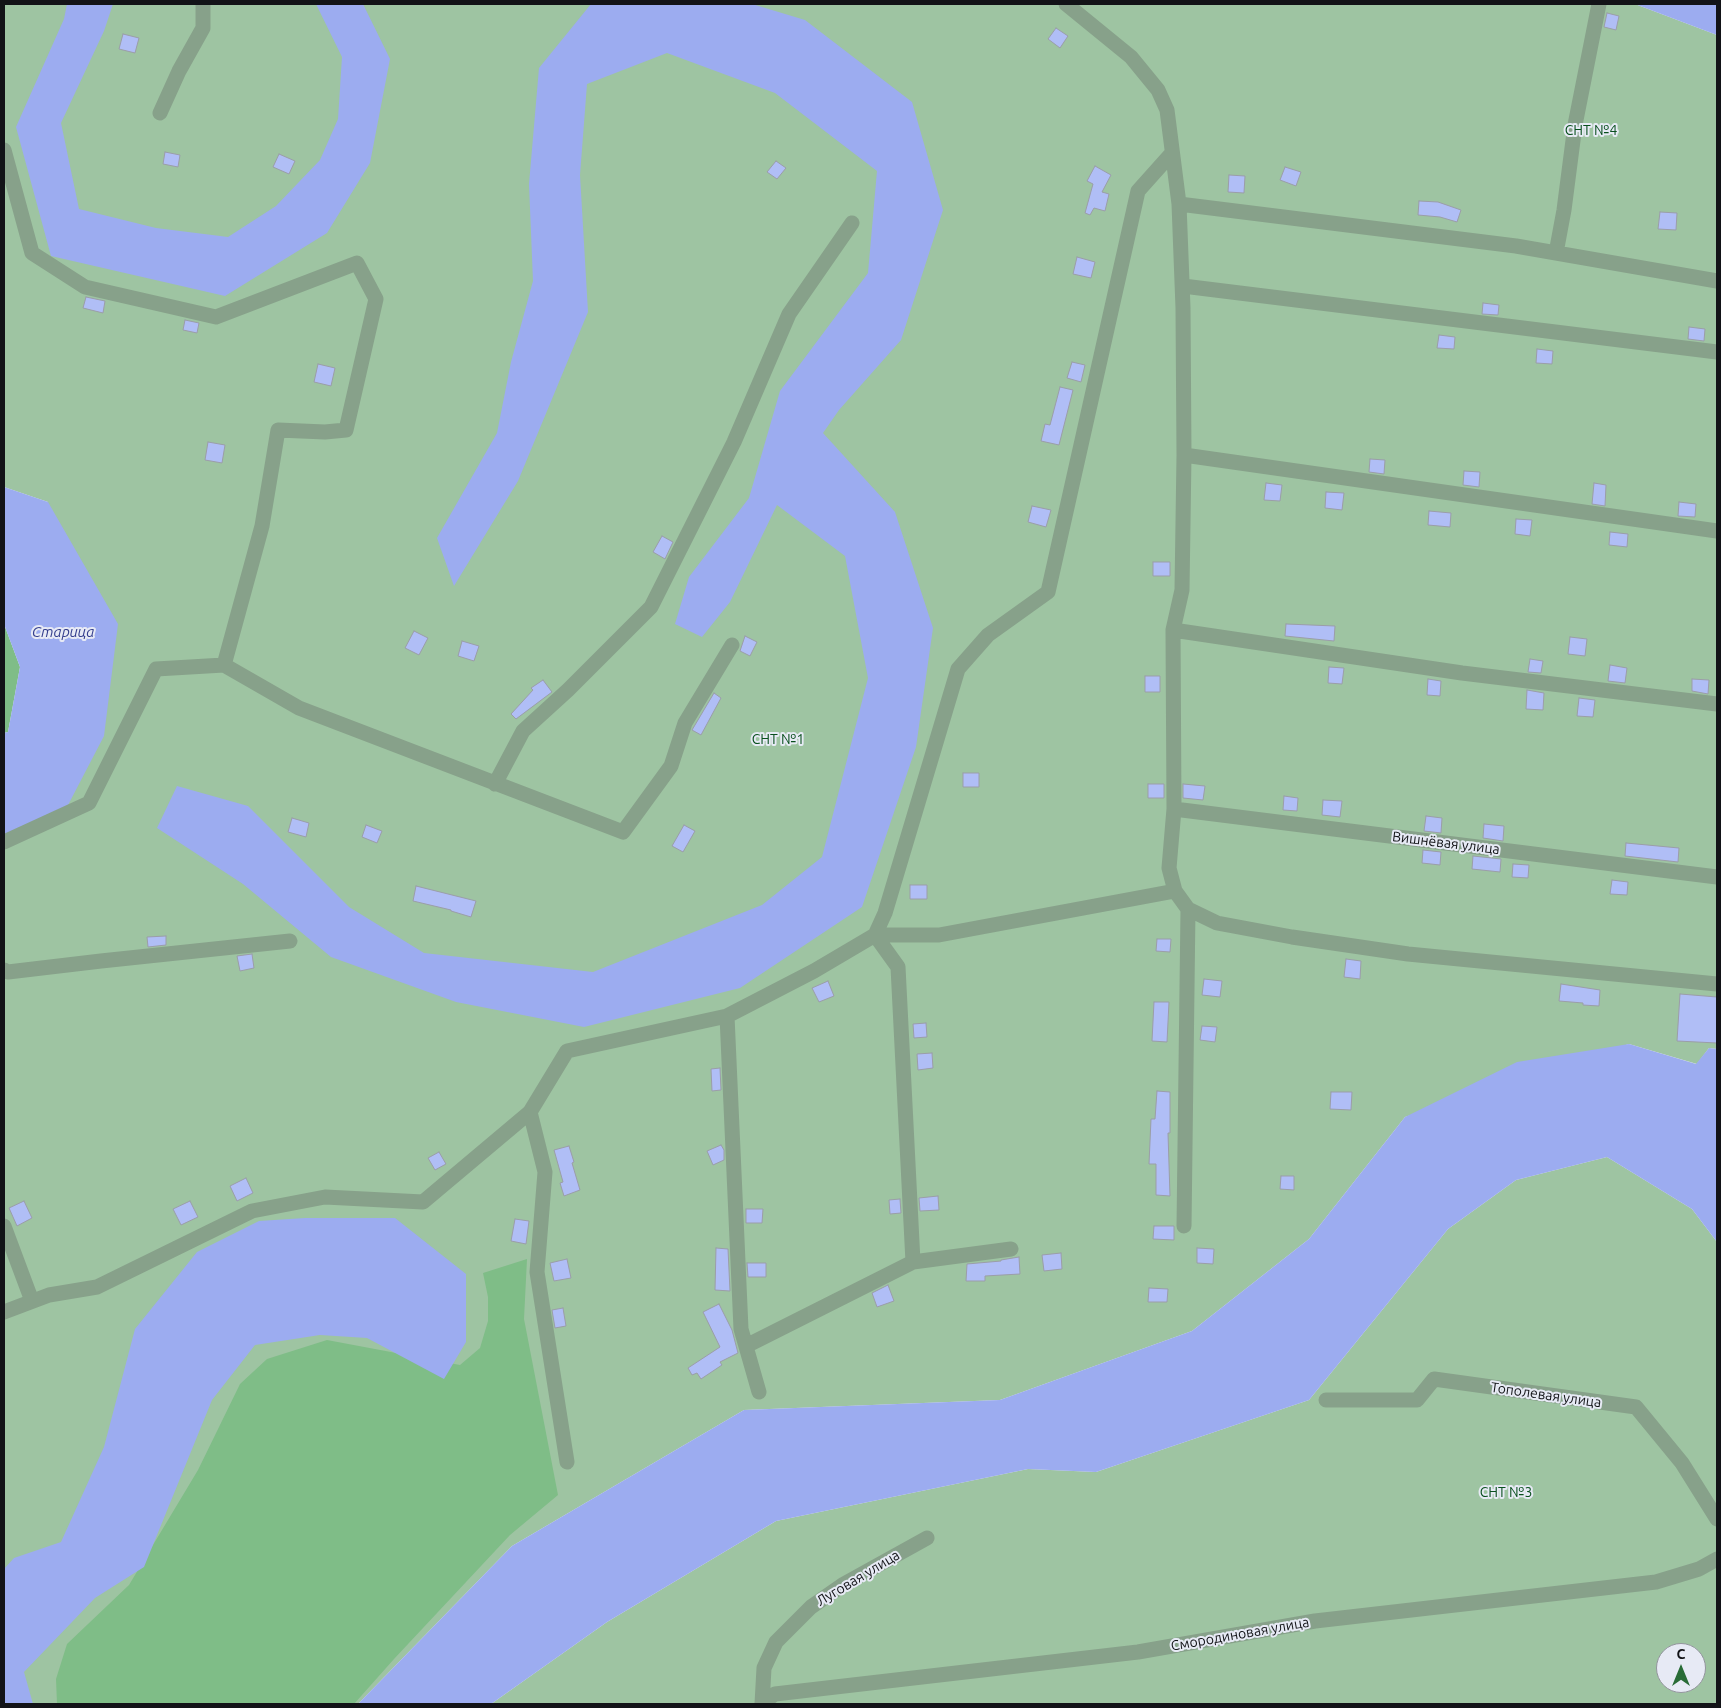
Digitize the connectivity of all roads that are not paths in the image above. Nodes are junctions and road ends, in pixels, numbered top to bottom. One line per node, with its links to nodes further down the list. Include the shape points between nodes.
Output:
1 (203, 4): 4 (street, via 203,28)
2 (1066, 4): 6 (street, via 1131,57 1158,90 1167,110)
3 (1599, 4): 9 (street, via 1575,125)
4 (160, 113)
5 (4, 150): 17 (street, via 32,253 85,287 216,317 357,263 376,299 346,430 278,430 262,526)
6 (1172, 153): 7 (street); 25 (street, via 1138,191 1048,592 988,635 958,669 885,913)
7 (1179, 204): 9 (street); 11 (street)
8 (852, 222): 19 (street, via 789,314 734,442 651,606 523,731)
9 (1556, 253): 10 (street)
10 (1717, 281)
11 (1183, 286): 12 (street); 13 (street)
12 (1717, 352)
13 (1184, 455): 14 (street); 15 (street, via 1182,590)
14 (1717, 532)
15 (1173, 630): 18 (street, via 1462,673); 20 (street)
16 (732, 645): 19 (street, via 685,723 671,766 623,832)
17 (224, 666): 19 (street, via 300,708); 21 (street, via 156,669 89,803)
18 (1717, 704)
19 (495, 784)
20 (1174, 809): 22 (street, Вишнёвая улица); 23 (street, via 1169,868)
21 (4, 842)
22 (1717, 877)
23 (1175, 891): 24 (street); 25 (street, via 939,935)
24 (1188, 909): 28 (street, via 1217,923 1408,954); 32 (street)
25 (875, 935): 29 (street); 34 (street, via 898,967)
26 (290, 941): 27 (street)
27 (4, 970)
28 (1717, 984)
29 (727, 1016): 30 (street, via 567,1051); 37 (street, via 741,1329)
30 (530, 1112): 35 (street, via 423,1202 325,1197 252,1211 96,1287); 40 (street, via 544,1172 537,1272)
31 (4, 1226): 35 (street)
32 (1184, 1226)
33 (1011, 1249): 34 (street)
34 (913, 1262): 37 (street)
35 (32, 1301): 36 (street)
36 (4, 1312)
37 (746, 1346): 38 (street)
38 (759, 1392)
39 (1326, 1400): 41 (street, Тополевая улица, via 1417,1400 1434,1380 1636,1407 1682,1463)
40 (567, 1462)
41 (1717, 1519)
42 (927, 1538): 44 (street, Луговая улица, via 844,1584 811,1607 776,1642 764,1668)
43 (1717, 1559): 44 (street, Смородиновая улица, via 1699,1569 1656,1582 1315,1621 1138,1652 775,1694)
44 (762, 1704)

